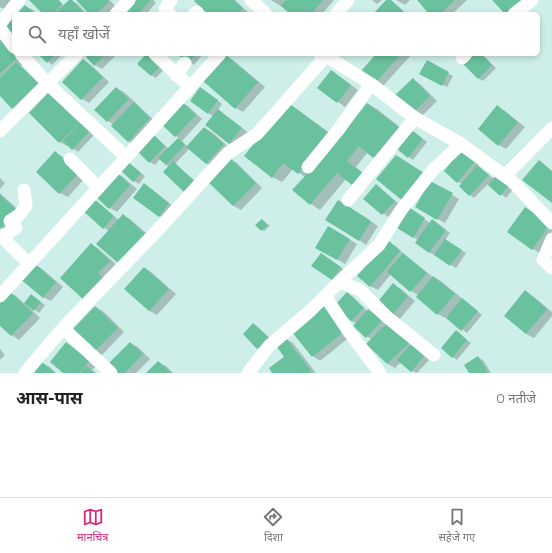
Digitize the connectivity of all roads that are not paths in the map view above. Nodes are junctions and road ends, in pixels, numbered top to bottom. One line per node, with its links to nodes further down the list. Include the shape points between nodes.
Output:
1 (18, 0): 12 (street)
2 (129, 0): 7 (street)
3 (171, 0): 8 (street, via 165,9)
4 (251, 0): 9 (street)
5 (532, 0): 11 (street)
6 (344, 1): 10 (street)
7 (118, 12)
8 (168, 12)
9 (261, 12)
10 (337, 12)
11 (517, 12)
12 (0, 24)
13 (0, 28): 14 (street)
14 (12, 44)
15 (23, 56): 23 (street)
16 (75, 56): 23 (street)
17 (157, 56): 22 (street)
18 (215, 56): 25 (street)
19 (322, 56): 44 (street, via 257,134 228,153)
20 (325, 56): 24 (street)
21 (185, 62): 22 (street)
22 (176, 75): 25 (street)
23 (48, 84): 28 (street); 30 (street)
24 (371, 84): 26 (street); 32 (street)
25 (190, 87): 30 (street)
26 (415, 118): 29 (street); 36 (street)
27 (552, 128): 33 (street)
28 (0, 131)
29 (461, 144): 33 (street); 41 (street, via 433,170 401,210 379,245)
30 (126, 156): 34 (street)
31 (70, 159): 34 (street)
32 (308, 167)
33 (504, 176): 37 (street, via 513,182)
34 (98, 187): 39 (street)
35 (24, 190): 39 (street, via 26,206 10,221 16,228 2,237)
36 (348, 200)
37 (552, 223)
38 (552, 239): 40 (street, via 543,260)
39 (29, 264): 42 (street)
40 (552, 268)
41 (339, 282): 43 (street); 45 (street, via 360,290 387,317)
42 (0, 296)
43 (325, 296): 48 (street, via 269,346); 49 (street)
44 (63, 328): 46 (street); 47 (street)
45 (434, 356)
46 (25, 373)
47 (111, 373)
48 (248, 373)
49 (380, 373)

